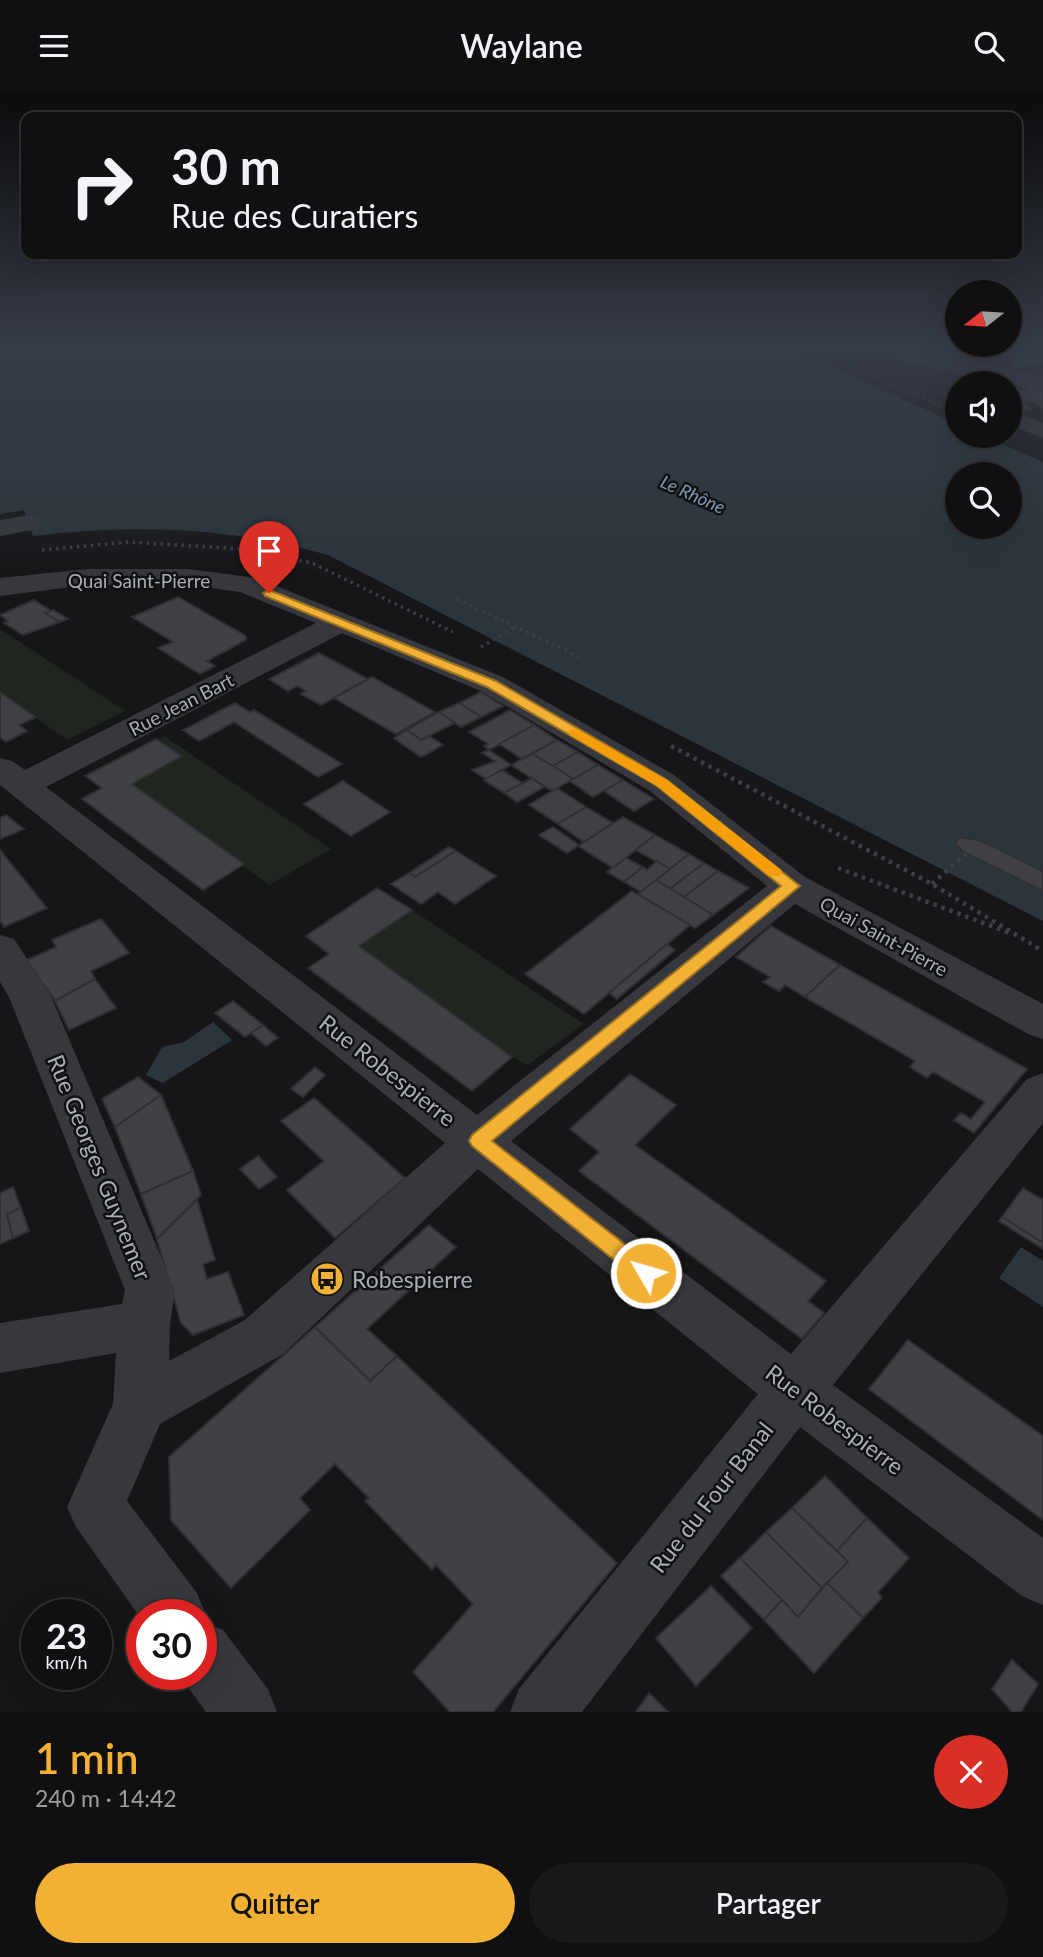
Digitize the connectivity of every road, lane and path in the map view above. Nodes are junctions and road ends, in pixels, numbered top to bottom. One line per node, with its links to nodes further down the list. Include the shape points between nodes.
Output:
1 (1023, 423): 2 (street)
2 (1043, 431)
3 (29, 523): 4 (street)
4 (0, 528)
5 (0, 587): 7 (street, Quai Saint-Pierre, via 87,577 189,577 246,584)
6 (457, 599): 8 (path)
7 (338, 623): 11 (street, Rue Jean Bart); 14 (street, Quai Saint-Pierre, via 492,684 651,776)
8 (516, 627): 9 (path); 10 (path)
9 (481, 646)
10 (580, 657)
11 (11, 777): 19 (street, Rue Robespierre)
12 (967, 853): 13 (path)
13 (932, 884)
14 (792, 886): 15 (path, via 834,867); 17 (street, Quai Saint-Pierre); 19 (street)
15 (1043, 947)
16 (0, 949): 20 (street, Rue Georges Guynemer, via 29,994 150,1290)
17 (1043, 1023)
18 (1043, 1091): 22 (street, Rue du Four Banal)
19 (478, 1141): 22 (street, Rue Robespierre); 23 (street, via 264,1337)
20 (144, 1324): 21 (street); 23 (street, Rue Georges Guynemer)
21 (0, 1348)
22 (795, 1390): 24 (street, Rue Robespierre); 28 (street, Rue du Four Banal)
23 (140, 1405): 25 (street, Rue Georges Guynemer, via 96,1507)
24 (1043, 1575)
25 (163, 1599)
26 (217, 1674): 27 (street)
27 (245, 1712)
28 (542, 1712)

